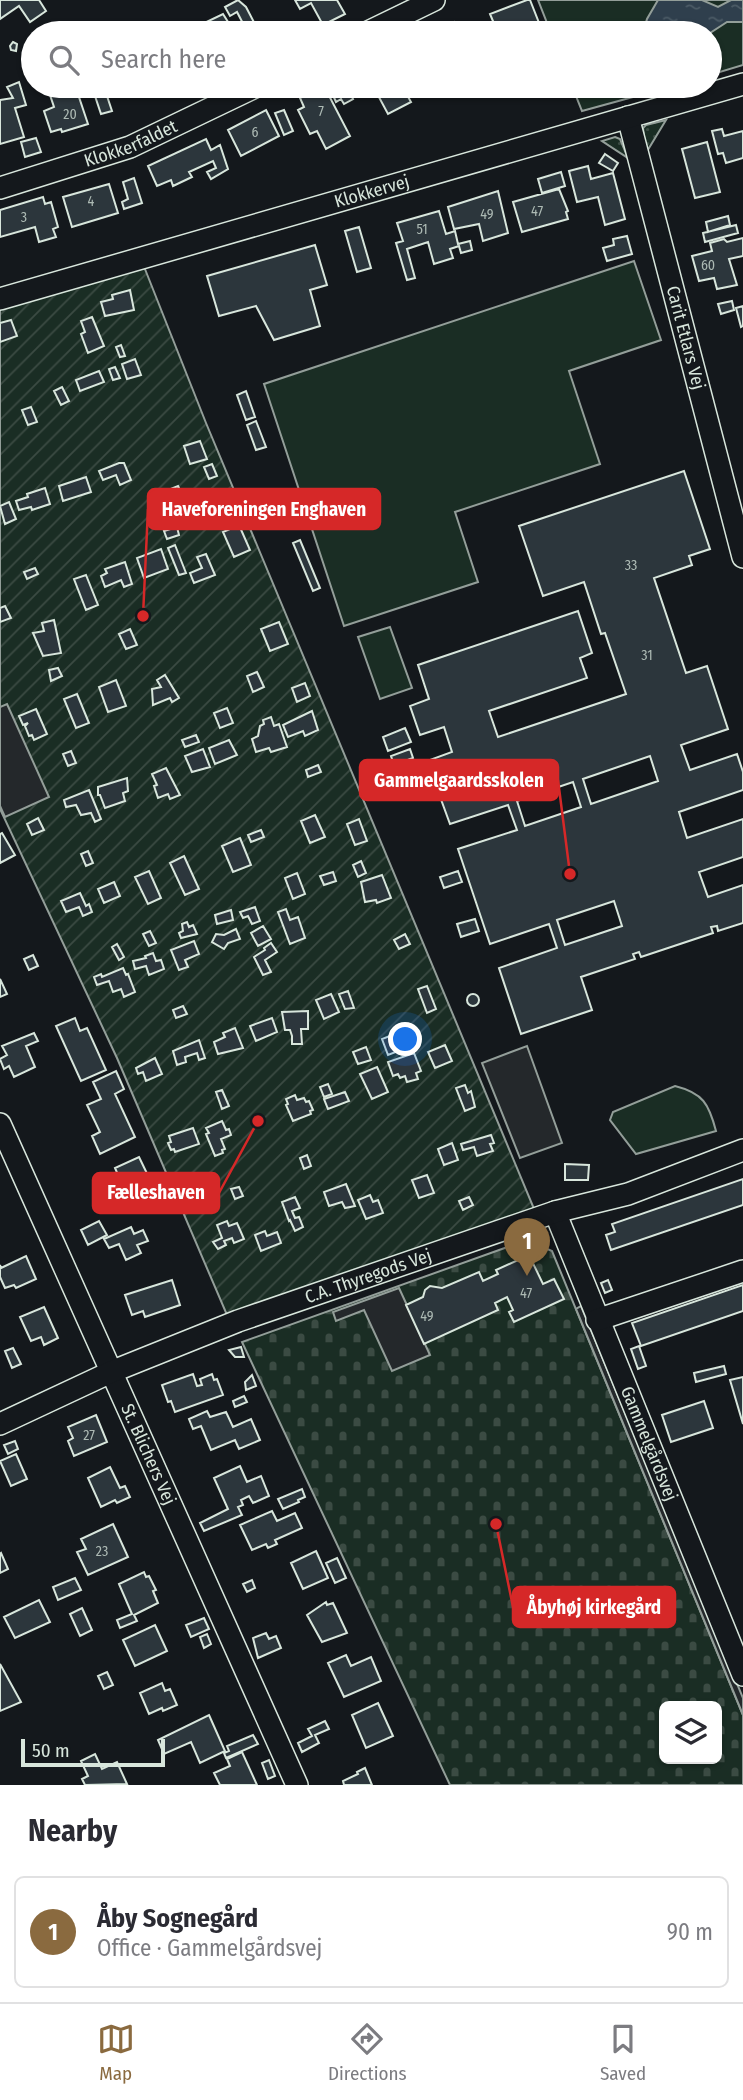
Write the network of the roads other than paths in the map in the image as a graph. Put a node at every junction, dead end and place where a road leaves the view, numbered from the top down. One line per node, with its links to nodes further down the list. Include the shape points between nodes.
1 (434, 0): 2 (street)
2 (391, 21)
3 (743, 84): 4 (street, Klokkervej)
4 (722, 90)
5 (232, 98): 8 (street, Klokkerfaldet, via 130,147)
6 (694, 98): 7 (street, Klokkervej)
7 (628, 117): 9 (street, Klokkervej); 10 (street, Carit Etlars Vej)
8 (0, 188)
9 (0, 299)
10 (743, 557)
11 (1, 1131): 16 (street, St. Blichers Vej)
12 (743, 1150): 13 (street, C.A. Thyregods Vej, via 628,1194)
13 (555, 1212): 15 (street, Gammelgårdsvej); 16 (street, C.A. Thyregods Vej, via 238,1321)
14 (743, 1271): 15 (street)
15 (597, 1320): 18 (street, Gammelgårdsvej)
16 (111, 1372): 17 (street, C.A. Thyregods Vej); 19 (street, St. Blichers Vej)
17 (0, 1424)
18 (743, 1675)
19 (297, 1785)

